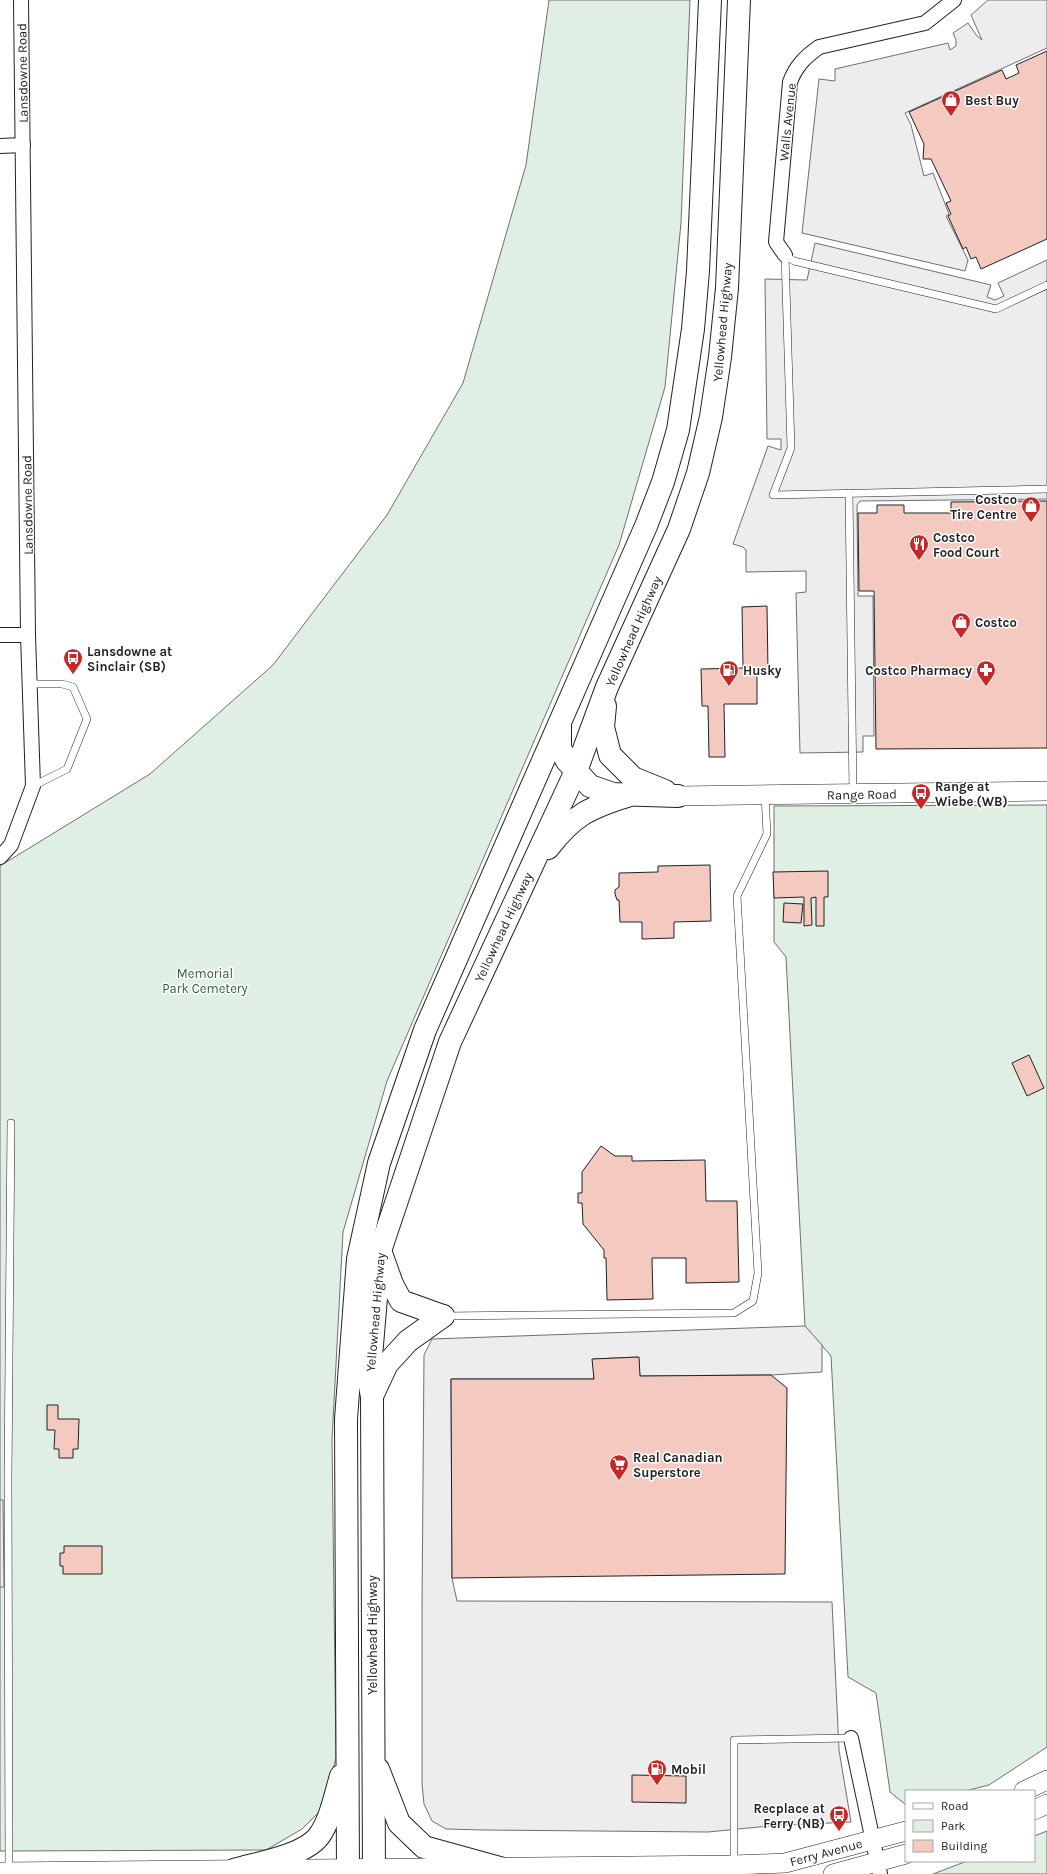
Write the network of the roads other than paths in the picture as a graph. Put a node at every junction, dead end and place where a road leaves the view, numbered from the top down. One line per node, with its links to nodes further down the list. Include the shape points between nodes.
1 (21, 0): 5 (street, Lansdowne Road)
2 (954, 0): 7 (street, Walls Avenue, via 925,23 819,47 795,69 790,82 776,242)
3 (709, 4): 15 (highway, Yellowhead Highway, via 698,271 693,329 678,430 663,482 646,526)
4 (740, 6): 14 (highway, Yellowhead Highway, via 727,288 711,417 698,472 679,529)
5 (23, 145): 6 (street); 12 (street, Lansdowne Road)
6 (0, 146)
7 (785, 255): 8 (lane, via 794,261 996,309); 10 (lane, via 791,448 773,495)
8 (1047, 285)
9 (1047, 489): 10 (lane)
10 (849, 493): 19 (lane)
11 (0, 635): 12 (street)
12 (28, 635): 13 (street, Lansdowne Road)
13 (31, 684): 17 (street, Lansdowne Road); 17 (lane, via 62,684 73,688 87,719 67,769)
14 (607, 687): 16 (highway, Yellowhead Highway); 22 (highway, via 603,727 610,755 633,778)
15 (561, 720): 16 (highway, via 560,748 566,761); 31 (highway, Yellowhead Highway, via 425,1030 379,1162 358,1259 346,1419)
16 (576, 771): 20 (highway, via 590,786 613,794); 24 (highway, Yellowhead Highway)
17 (33, 786): 23 (street, Lansdowne Road, via 11,845)
18 (1047, 791): 19 (main road, Range Road)
19 (853, 794): 21 (main road, Range Road)
20 (630, 795): 22 (highway); 24 (highway, via 606,802 579,815 558,835)
21 (765, 795): 22 (main road, Range Road); 27 (lane, via 767,834 737,896 758,1272 753,1301 734,1313)
22 (678, 796)
23 (0, 858)
24 (529, 872): 26 (highway, Yellowhead Highway, via 450,1042)
25 (11, 1123): 45 (lane)
26 (380, 1251): 27 (highway, via 401,1301); 28 (highway, Yellowhead Highway, via 368,1380)
27 (443, 1316): 28 (highway, via 408,1341 387,1364)
28 (372, 1397): 30 (highway, Yellowhead Highway)
29 (851, 1738): 37 (street); 42 (lane, via 734,1740)
30 (373, 1754): 39 (highway, via 399,1823 424,1847); 43 (highway, Yellowhead Highway)
31 (348, 1758): 41 (highway, via 326,1822 318,1837 300,1851); 44 (highway, Yellowhead Highway)
32 (1047, 1780): 33 (main road)
33 (1026, 1790)
34 (1047, 1804): 35 (main road)
35 (1035, 1810)
36 (905, 1831): 37 (main road, Ferry Avenue)
37 (872, 1840): 40 (street); 42 (main road, Ferry Avenue, via 785,1862)
38 (905, 1855): 40 (main road, Ferry Avenue)
39 (500, 1868): 42 (main road, Ferry Avenue); 43 (main road, Ferry Avenue)
40 (879, 1868): 46 (main road, Ferry Avenue)
41 (234, 1870): 44 (main road, Ferry Avenue); 45 (main road, Ferry Avenue)
42 (734, 1870)
43 (374, 1871): 44 (main road, Ferry Avenue)
44 (348, 1872)
45 (6, 1873)
46 (833, 1874)

